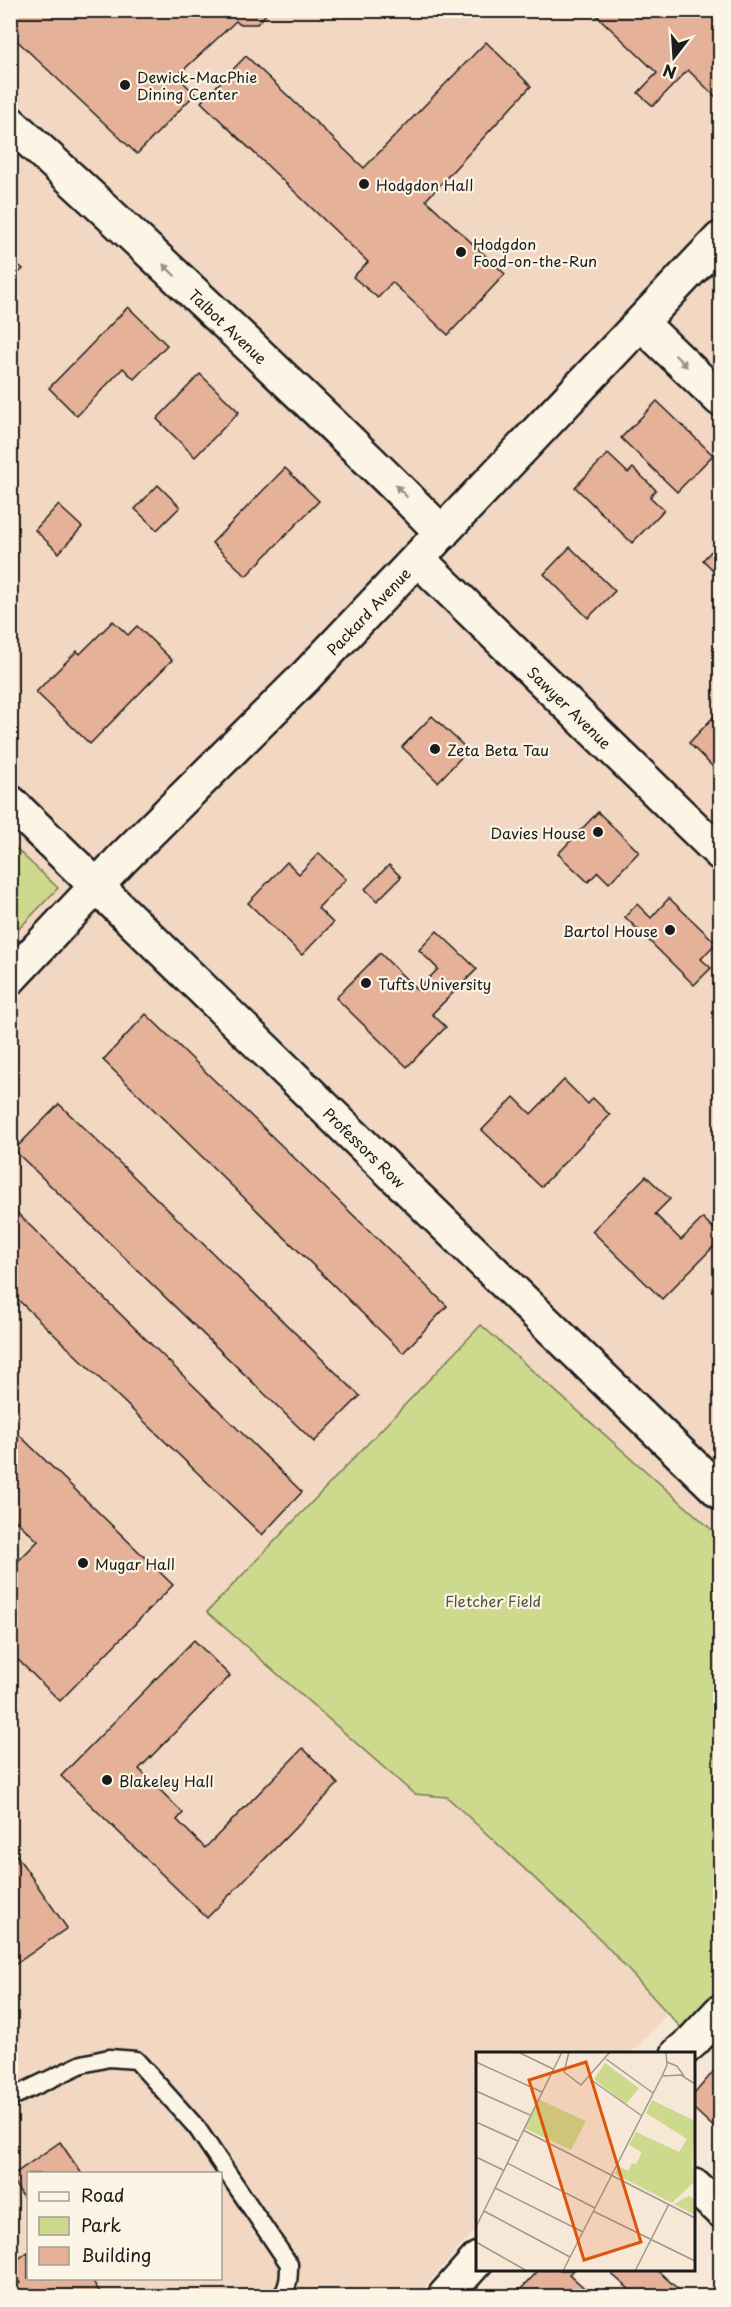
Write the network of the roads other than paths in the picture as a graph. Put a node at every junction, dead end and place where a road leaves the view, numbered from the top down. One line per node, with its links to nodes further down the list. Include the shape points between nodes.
1 (10, 123): 5 (street, Talbot Avenue, one-way to 1)
2 (720, 239): 3 (street, Packard Avenue)
3 (641, 323): 4 (street, one-way to 4); 5 (street, Packard Avenue)
4 (720, 399)
5 (442, 533): 6 (street, Packard Avenue)
6 (418, 559): 8 (street, Sawyer Avenue); 9 (street, Packard Avenue)
7 (10, 802): 9 (street, Professors Row)
8 (720, 853)
9 (96, 885): 10 (street, Packard Avenue); 11 (street, Professors Row)
10 (10, 978)
11 (720, 1492)
12 (720, 2012): 13 (street)
13 (680, 2052)
14 (11, 2097): 18 (lane, via 82,2064 110,2058 136,2060 197,2128 289,2264 286,2291)
15 (695, 2188): 16 (street)
16 (720, 2210)
17 (476, 2260): 19 (street)
18 (281, 2296)
19 (445, 2296)

